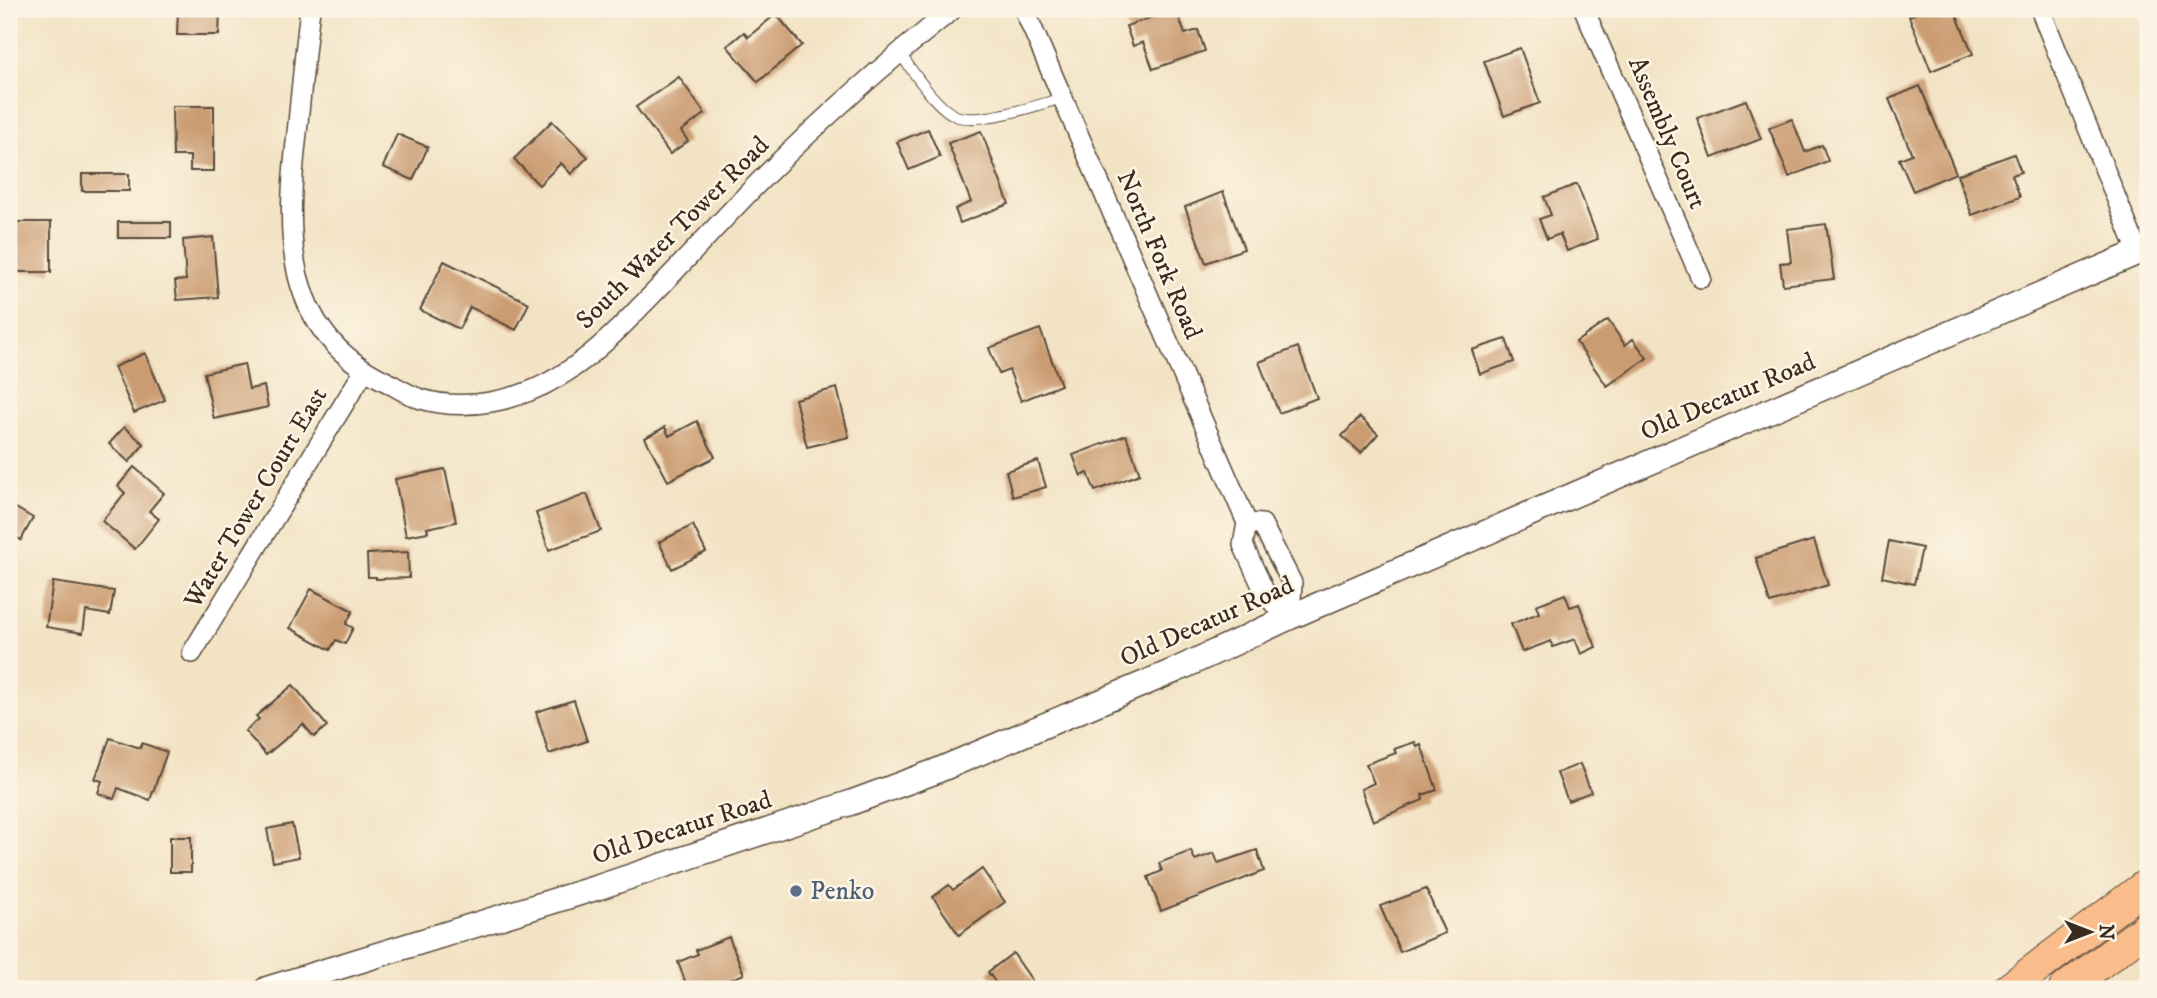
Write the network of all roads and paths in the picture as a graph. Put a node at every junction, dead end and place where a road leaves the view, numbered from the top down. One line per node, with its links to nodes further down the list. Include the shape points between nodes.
1 (310, 9): 10 (street, South Water Tower Road, via 294,163 294,263 306,303 321,330)
2 (953, 9): 6 (street, South Water Tower Road)
3 (1024, 9): 7 (street, North Fork Road)
4 (1584, 9): 9 (street, Assembly Court)
5 (2040, 9): 8 (street)
6 (898, 52): 7 (lane, via 928,93 957,116 1025,110); 10 (street, South Water Tower Road, via 765,176 611,337 558,377 519,395 477,404 420,399)
7 (1062, 98): 11 (street, North Fork Road)
8 (2143, 250): 12 (street, Old Decatur Road)
9 (1701, 278)
10 (364, 371): 13 (street, Water Tower Court East)
11 (1247, 523): 12 (street, North Fork Road, via 1243,545 1267,597); 12 (street, North Fork Road, via 1262,524 1292,583)
12 (1290, 617): 16 (street, Old Decatur Road, via 1176,670 850,803 599,887)
13 (192, 653)
14 (2148, 884): 17 (main road)
15 (2148, 927): 18 (main road)
16 (267, 989)
17 (2009, 989)
18 (2065, 989)

